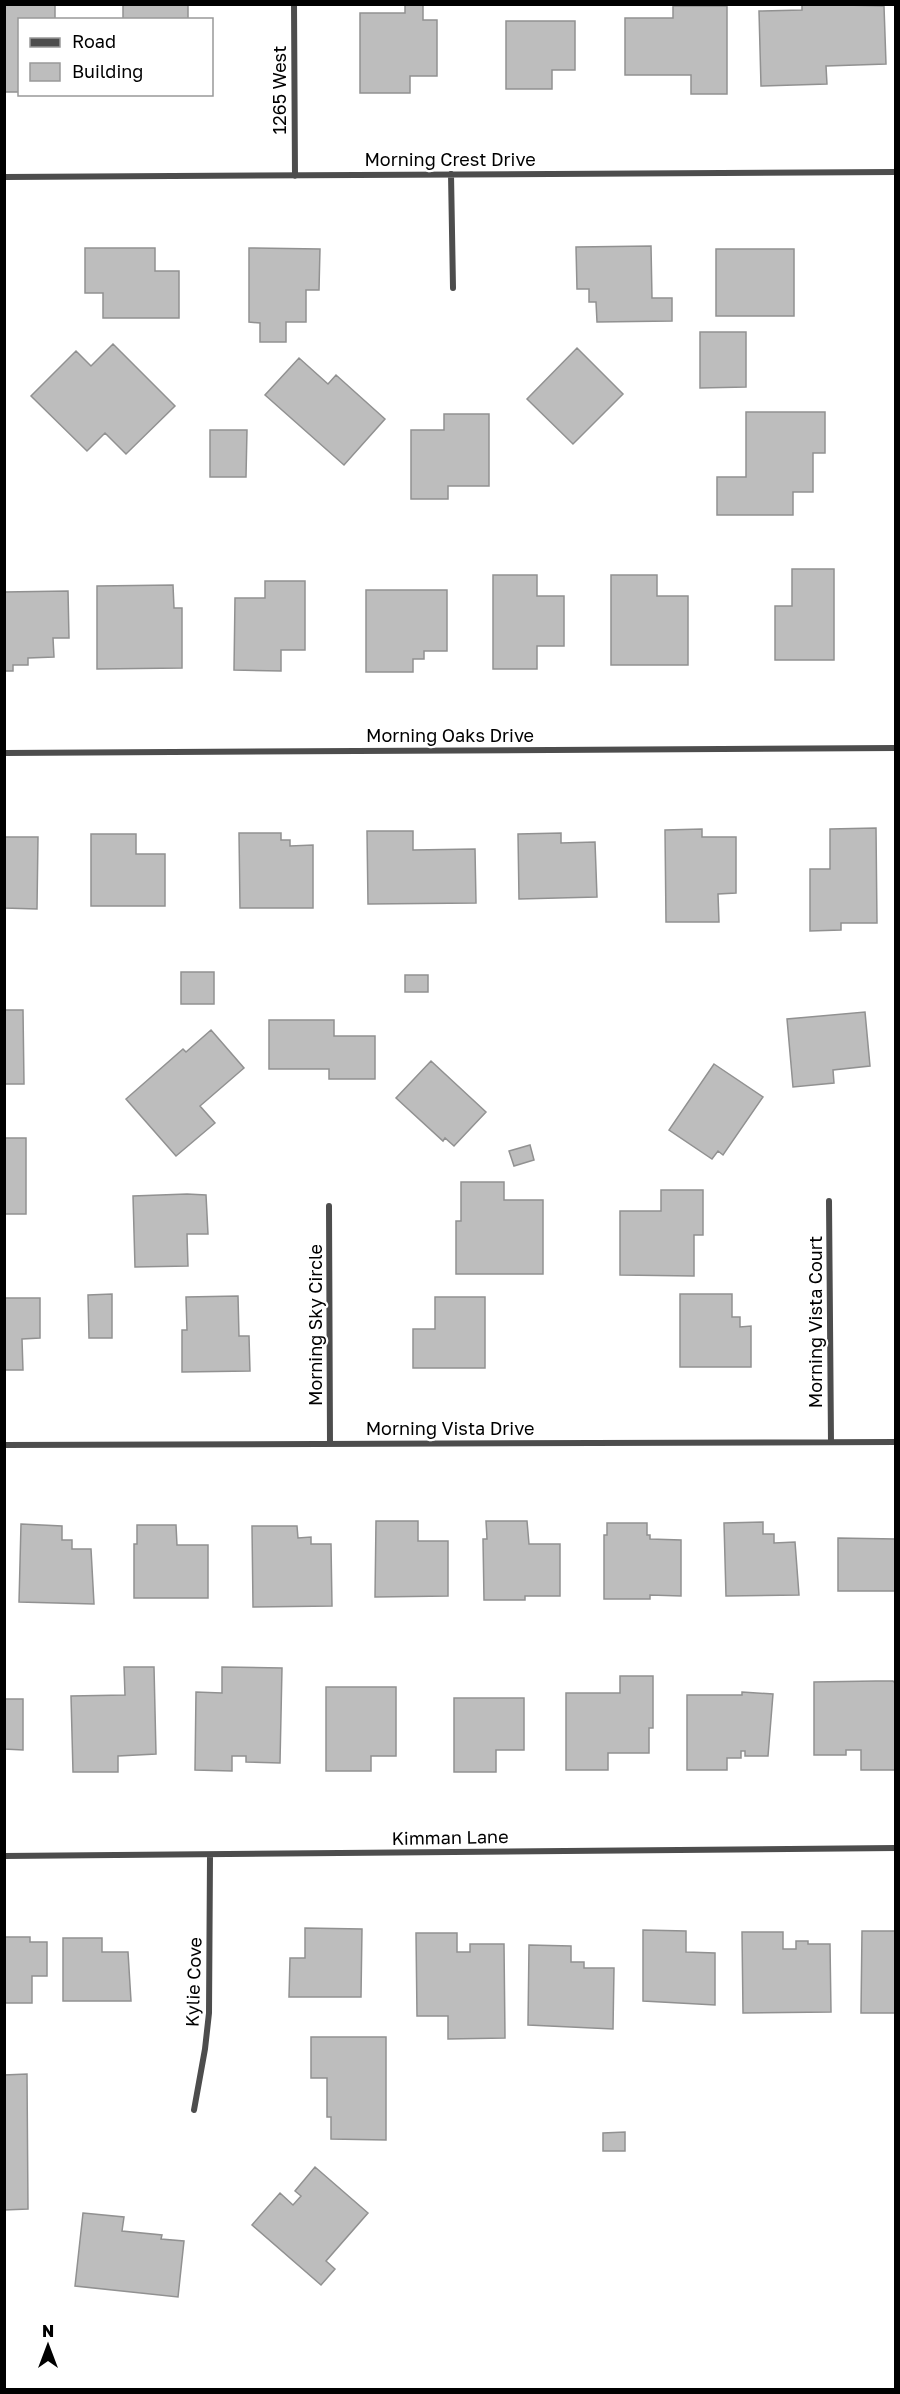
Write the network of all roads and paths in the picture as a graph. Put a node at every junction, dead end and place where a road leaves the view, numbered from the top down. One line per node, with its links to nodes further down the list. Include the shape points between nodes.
1 (294, 4): 4 (street, 1265 West)
2 (896, 172): 3 (street, Morning Crest Drive)
3 (451, 174): 4 (street, Morning Crest Drive); 6 (street)
4 (295, 176): 5 (street, Morning Crest Drive)
5 (4, 177)
6 (453, 288)
7 (896, 748): 8 (street, Morning Oaks Drive)
8 (4, 753)
9 (829, 1201): 11 (street, Morning Vista Court)
10 (329, 1206): 13 (street, Morning Sky Circle)
11 (831, 1442): 12 (street, Morning Vista Drive); 13 (street, Morning Vista Drive)
12 (896, 1442)
13 (330, 1444): 14 (street, Morning Vista Drive)
14 (4, 1445)
15 (896, 1848): 16 (street, Kimman Lane)
16 (210, 1855): 17 (street, Kimman Lane); 18 (street, Kylie Cove, via 208,2013)
17 (4, 1856)
18 (194, 2110)

